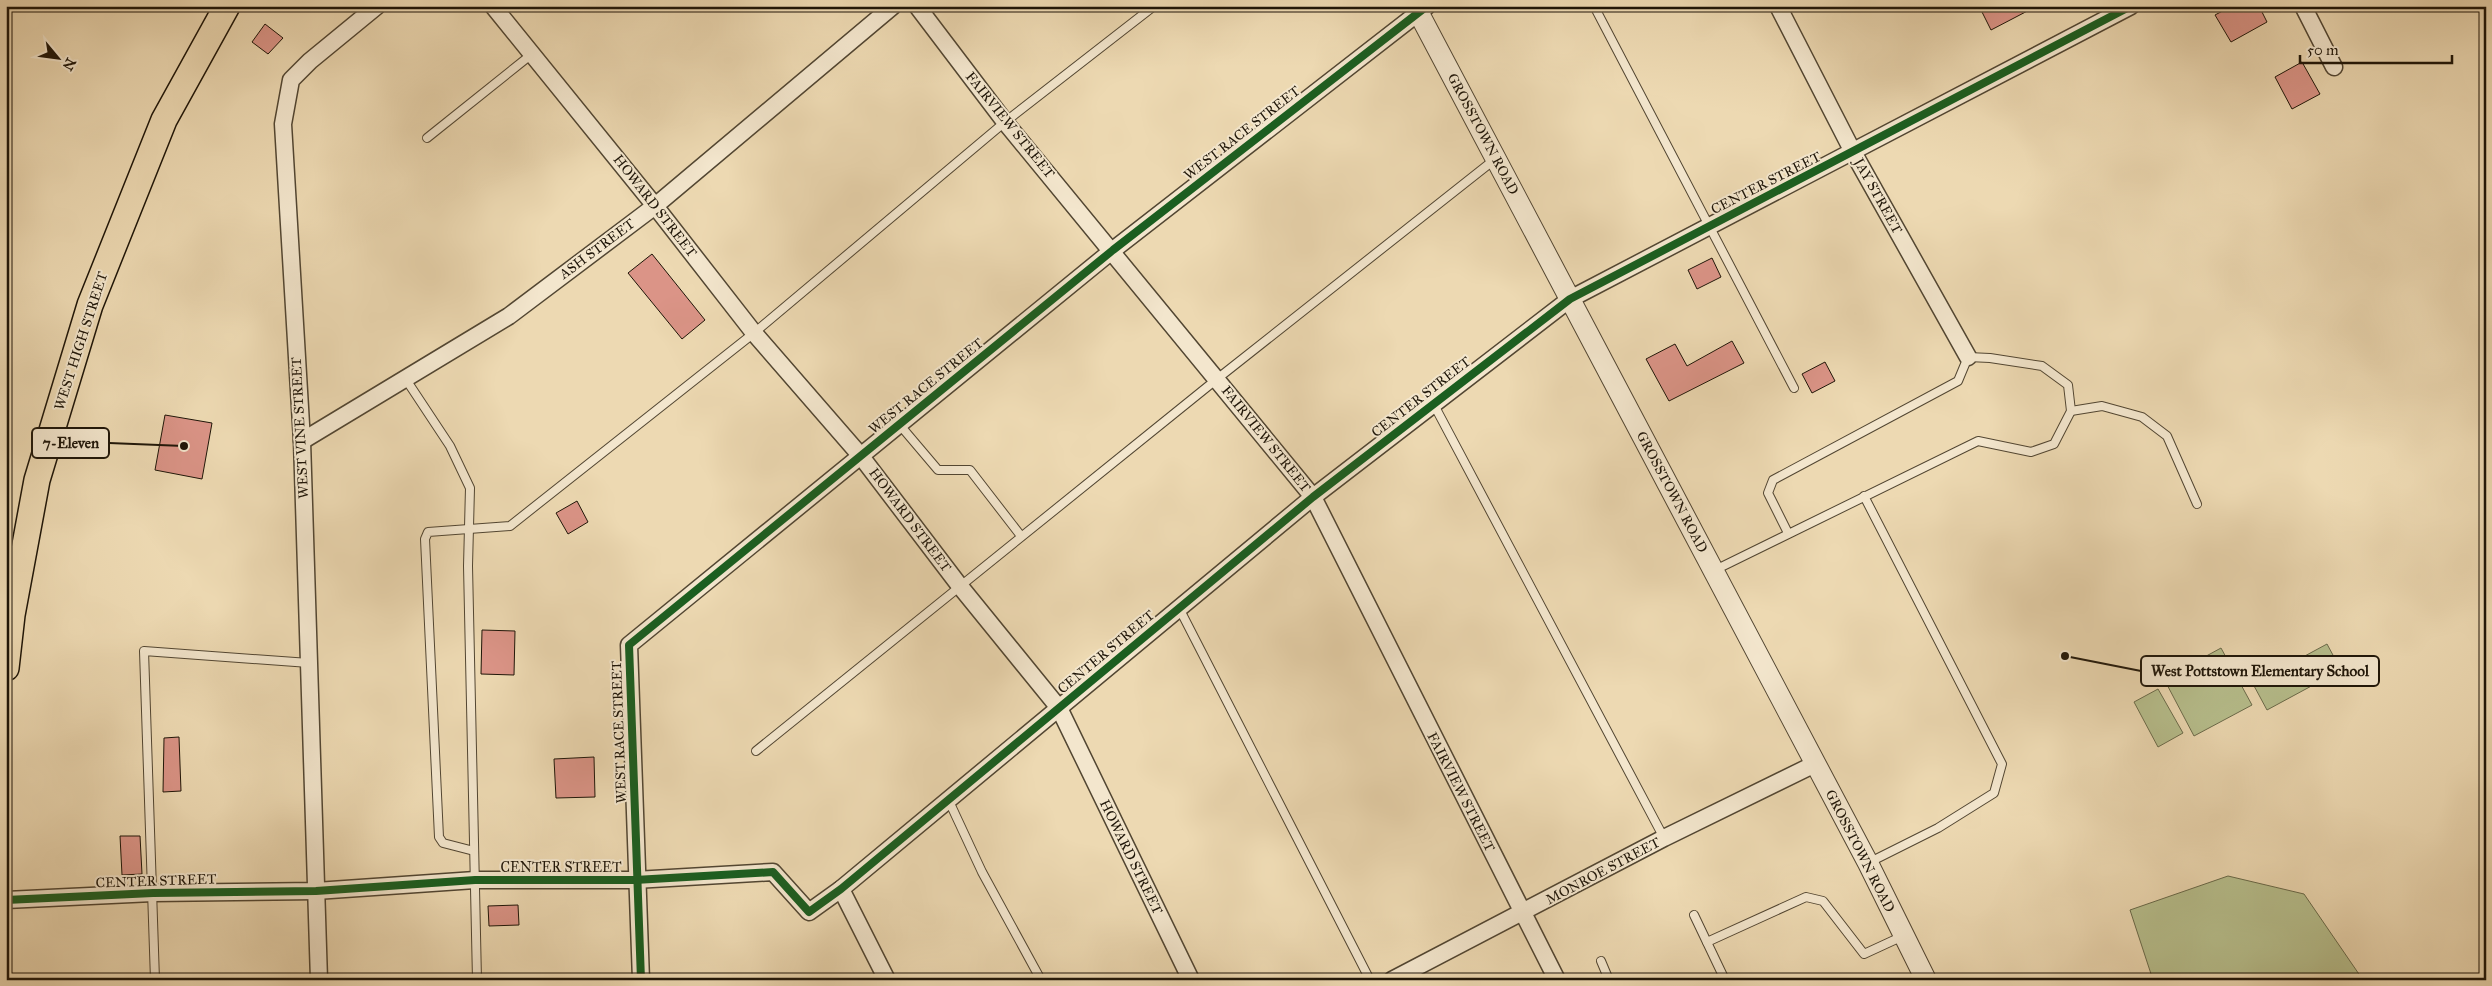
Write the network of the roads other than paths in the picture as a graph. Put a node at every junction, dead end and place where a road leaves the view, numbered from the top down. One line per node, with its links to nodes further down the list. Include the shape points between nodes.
1 (227, 6): 42 (main road, WEST HIGH STREET, via 164,120 90,305 37,480 12,615)
2 (377, 6): 30 (street, WEST VINE STREET, via 291,80 286,102 283,124)
3 (494, 6): 12 (street, HOWARD STREET)
4 (893, 6): 18 (street, ASH STREET)
5 (917, 6): 14 (street, FAIRVIEW STREET)
6 (1154, 6): 14 (lane)
7 (1594, 6): 19 (lane)
8 (1778, 6): 16 (street, JAY STREET)
9 (2131, 6): 16 (street, CENTER STREET)
10 (2304, 6): 13 (street)
11 (1420, 8): 17 (street, GROSSTOWN ROAD); 20 (street, WEST RACE STREET)
12 (532, 54): 15 (lane); 18 (street, HOWARD STREET)
13 (2334, 67)
14 (1005, 122): 20 (street, FAIRVIEW STREET); 22 (lane)
15 (427, 138)
16 (1853, 152): 19 (street, CENTER STREET); 23 (street, JAY STREET)
17 (1496, 158): 21 (street, GROSSTOWN ROAD); 25 (lane)
18 (655, 206): 22 (street, HOWARD STREET); 24 (street, ASH STREET, via 509,316)
19 (1708, 227): 21 (street, CENTER STREET); 26 (lane)
20 (1113, 250): 25 (street, FAIRVIEW STREET); 29 (street, WEST RACE STREET)
21 (1570, 299): 27 (street, CENTER STREET); 38 (street, GROSSTOWN ROAD)
22 (754, 333): 31 (street, HOWARD STREET); 35 (lane, via 510,526)
23 (1968, 357): 28 (lane, via 2042,366 2068,385); 36 (lane, via 1958,381 1773,480 1768,494)
24 (405, 378): 30 (street, ASH STREET); 35 (lane, via 450,446 470,488)
25 (1217, 379): 33 (street, FAIRVIEW STREET); 37 (lane)
26 (1794, 388)
27 (1433, 403): 33 (street, CENTER STREET); 47 (lane)
28 (2071, 411): 32 (lane, via 2054,444 2031,452 1978,441); 34 (lane, via 2102,406 2142,417 2167,436)
29 (898, 424): 31 (street, WEST RACE STREET); 37 (lane, via 938,470 970,470)
30 (302, 442): 41 (street, WEST VINE STREET)
31 (860, 455): 39 (street, HOWARD STREET); 51 (street, WEST RACE STREET, via 629,645)
32 (1864, 496): 36 (lane); 49 (lane, via 2002,764 1994,793 1938,828)
33 (1313, 497): 40 (street, CENTER STREET); 56 (street, FAIRVIEW STREET)
34 (2197, 504)
35 (469, 528): 48 (lane); 48 (lane, via 432,530 425,539 439,837 443,844)
36 (1788, 533): 38 (lane)
37 (1021, 536): 39 (lane)
38 (1714, 571): 45 (street, GROSSTOWN ROAD)
39 (959, 585): 43 (street, HOWARD STREET); 44 (lane)
40 (1179, 608): 43 (street, CENTER STREET); 68 (lane)
41 (309, 663): 53 (street, WEST VINE STREET); 54 (lane, via 144,651)
42 (6, 668)
43 (1059, 708): 46 (street, CENTER STREET); 67 (street, HOWARD STREET)
44 (756, 751)
45 (1815, 764): 47 (street, MONROE STREET); 49 (street, GROSSTOWN ROAD)
46 (948, 799): 52 (street, CENTER STREET); 66 (lane, via 982,872)
47 (1664, 838): 56 (street, MONROE STREET)
48 (474, 851): 50 (lane)
49 (1868, 863): 58 (street, GROSSTOWN ROAD)
50 (475, 880): 51 (street, CENTER STREET); 53 (street, CENTER STREET); 63 (lane)
51 (635, 880): 52 (street, CENTER STREET, via 773,872 810,912); 64 (street)
52 (841, 888): 65 (street)
53 (316, 891): 54 (street, CENTER STREET); 62 (street, WEST VINE STREET)
54 (152, 893): 55 (street, CENTER STREET); 61 (lane)
55 (6, 900)
56 (1522, 913): 69 (street, MONROE STREET); 70 (street, FAIRVIEW STREET)
57 (1694, 915): 59 (lane)
58 (1904, 936): 59 (lane, via 1864,954 1823,901 1806,897); 73 (street, GROSSTOWN ROAD)
59 (1707, 942): 72 (lane)
60 (1601, 961): 71 (lane)
61 (154, 980)
62 (319, 980)
63 (477, 980)
64 (641, 980)
65 (887, 980)
66 (1041, 980)
67 (1191, 980)
68 (1370, 980)
69 (1392, 980)
70 (1557, 980)
71 (1609, 980)
72 (1725, 980)
73 (1926, 980)

